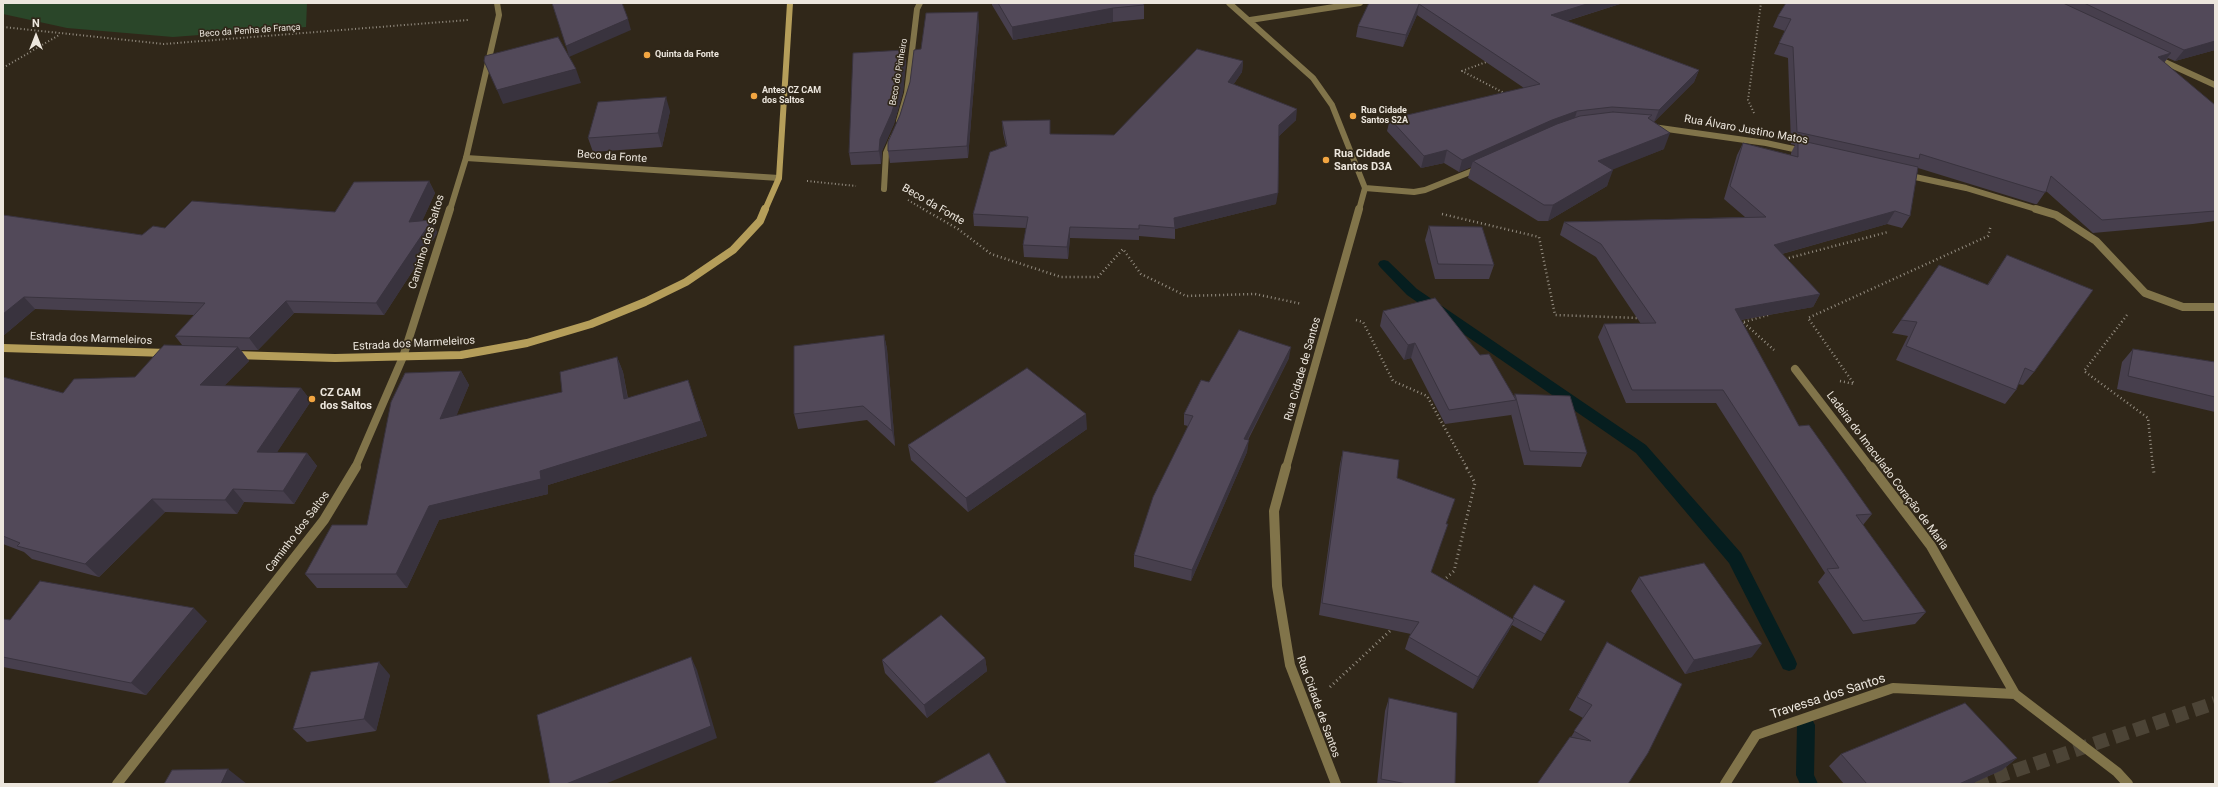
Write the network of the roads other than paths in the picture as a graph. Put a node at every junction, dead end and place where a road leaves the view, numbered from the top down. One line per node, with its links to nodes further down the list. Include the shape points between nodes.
1 (497, 3): 13 (street, Caminho dos Saltos, via 499,15)
2 (790, 3): 16 (main road, Estrada dos Marmeleiros)
3 (920, 3): 9 (street, Beco do Pinheiro, via 917,9 906,93)
4 (1229, 3): 6 (street)
5 (1360, 3): 6 (street)
6 (1250, 20): 17 (street, via 1313,78 1332,105)
7 (2151, 55): 8 (street)
8 (2215, 86)
9 (898, 126)
10 (1644, 126): 12 (street, Rua Álvaro Justino Matos, via 1766,143)
11 (895, 132): 18 (street, via 886,152)
12 (1812, 153)
13 (466, 158): 16 (street, Beco da Fonte); 23 (street, Caminho dos Saltos)
14 (1488, 164): 17 (street, via 1425,190 1414,192)
15 (1897, 173): 19 (street, via 2056,215 2096,241 2145,293 2183,307)
16 (779, 178): 23 (main road, Estrada dos Marmeleiros, via 760,221 733,250 686,282 646,302 591,324 527,344 461,355)
17 (1365, 188): 27 (street, Rua Cidade de Santos, via 1274,511 1277,586 1290,665)
18 (884, 189)
19 (2215, 307)
20 (3, 348): 21 (main road, Estrada dos Marmeleiros)
21 (177, 353)
22 (224, 355): 23 (main road, Estrada dos Marmeleiros)
23 (403, 357): 26 (street, Caminho dos Saltos, via 351,478 324,520)
24 (1795, 369): 25 (street, Ladeira do Imaculado Coração de Maria, via 1931,546)
25 (2015, 694): 28 (street, Travessa dos Santos, via 1893,688 1756,735); 29 (street, Ladeira do Imaculado Coração de Maria, via 2117,772)
26 (117, 784)
27 (1336, 784)
28 (1725, 784)
29 (2128, 784)

